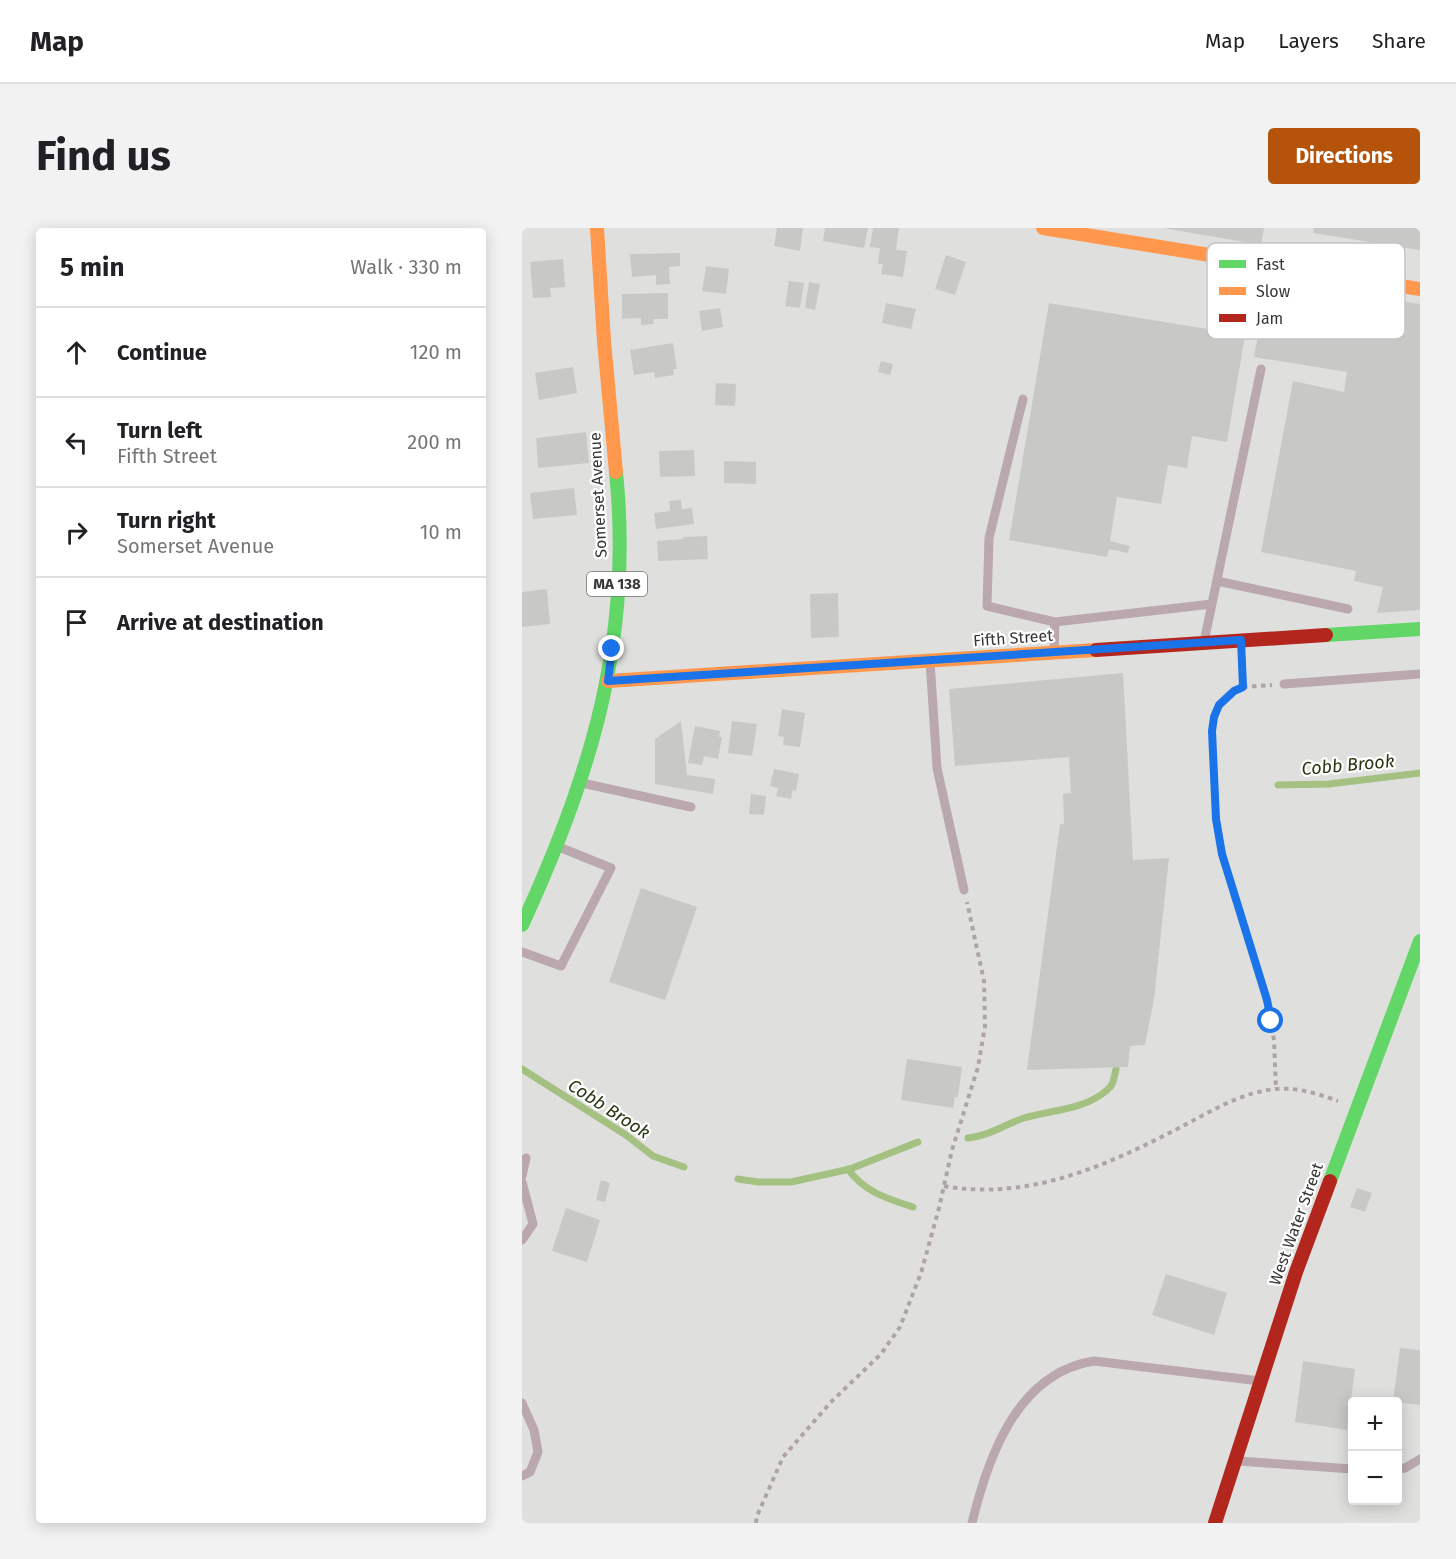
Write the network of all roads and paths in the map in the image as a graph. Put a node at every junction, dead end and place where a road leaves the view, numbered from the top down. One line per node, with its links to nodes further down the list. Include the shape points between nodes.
1 (597, 228): 18 (street, Somerset Avenue / MA 138, via 619,517)
2 (1043, 228): 3 (street)
3 (1207, 255)
4 (1405, 287): 5 (street)
5 (1420, 289)
6 (1261, 369): 8 (lane)
7 (1023, 399): 11 (lane, via 989,538 987,606)
8 (1217, 581): 9 (lane); 10 (lane)
9 (1212, 604): 11 (lane); 14 (lane)
10 (1348, 609)
11 (1054, 622): 15 (lane)
12 (1420, 629): 13 (street, Fifth Street)
13 (1241, 640): 14 (street, Fifth Street); 20 (path)
14 (1204, 643): 15 (street, Fifth Street)
15 (1054, 652): 16 (street, Fifth Street)
16 (930, 661): 18 (street, Fifth Street); 24 (lane, via 937,768)
17 (1420, 675): 19 (lane)
18 (608, 681): 21 (street, Somerset Avenue / MA 138)
19 (1284, 684): 20 (path)
20 (1243, 687): 28 (path, via 1219,705 1214,717 1216,819 1222,854 1267,1000)
21 (580, 782): 22 (lane); 23 (street, Somerset Avenue / MA 138)
22 (691, 807)
23 (557, 846): 25 (street, Somerset Avenue / MA 138); 27 (lane, via 611,868 561,966)
24 (964, 890): 33 (path, via 984,981 985,1026 978,1067)
25 (522, 925)
26 (1420, 941): 29 (street, West Water Street)
27 (522, 952)
28 (1276, 1089): 29 (path, via 1311,1092); 33 (path, via 1244,1096 1124,1156 1074,1174 1000,1190)
29 (1357, 1107): 35 (street, West Water Street)
30 (526, 1158): 31 (lane)
31 (522, 1176)
32 (522, 1182): 34 (lane, via 532,1224)
33 (944, 1186): 42 (path, via 921,1273 900,1327 880,1354 783,1456)
34 (522, 1240)
35 (1260, 1381): 38 (street, West Water Street); 43 (lane, via 1094,1361 1061,1371 1022,1402 996,1446)
36 (522, 1403): 41 (lane, via 538,1452 530,1472)
37 (1420, 1459): 39 (lane)
38 (1235, 1461): 40 (lane); 44 (street, West Water Street)
39 (1402, 1468)
40 (1348, 1469)
41 (522, 1476)
42 (756, 1523)
43 (972, 1523)
44 (1215, 1523)

